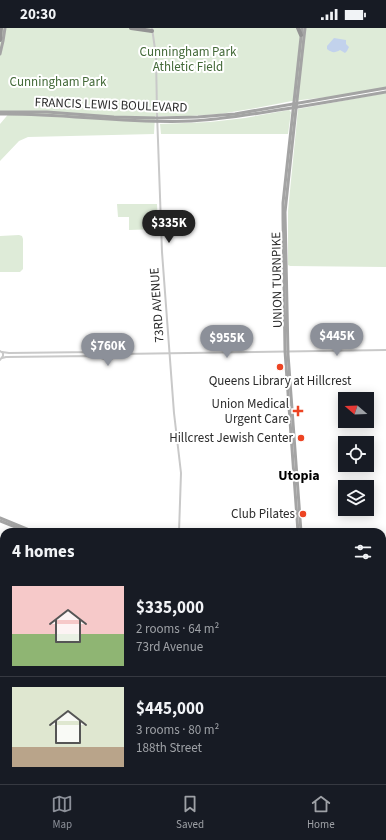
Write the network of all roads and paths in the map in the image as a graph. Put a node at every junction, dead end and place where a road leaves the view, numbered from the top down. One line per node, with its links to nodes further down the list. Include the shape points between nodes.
1 (131, 28): 6 (highway)
2 (298, 28): 7 (highway)
3 (302, 28): 7 (main road, UNION TURNPIKE)
4 (305, 28): 12 (main road, UNION TURNPIKE)
5 (2, 29): 8 (highway); 9 (main road)
6 (152, 29): 14 (street, 73RD AVENUE, via 156,56)
7 (301, 35): 12 (main road, UNION TURNPIKE)
8 (0, 40)
9 (0, 54)
10 (386, 88): 12 (main road, FRANCIS LEWIS BOULEVARD)
11 (386, 92): 12 (main road, FRANCIS LEWIS BOULEVARD)
12 (295, 106): 14 (main road, FRANCIS LEWIS BOULEVARD, via 227,118); 19 (main road, UNION TURNPIKE, via 286,212)
13 (0, 113): 14 (main road, FRANCIS LEWIS BOULEVARD, via 47,112)
14 (157, 120): 20 (street, 73RD AVENUE, via 162,252)
15 (98, 350): 16 (street, via 108,347); 18 (street, via 9,353); 22 (street)
16 (115, 350): 21 (street); 23 (street)
17 (386, 350): 19 (street)
18 (1, 351): 24 (street)
19 (286, 351): 20 (street); 29 (main road, UNION TURNPIKE)
20 (170, 353): 21 (street); 28 (street, 73RD AVENUE, via 181,473)
21 (120, 354): 23 (street)
22 (98, 356): 23 (street, via 105,360); 24 (street, via 6,356)
23 (115, 358)
24 (1, 359)
25 (0, 520): 26 (main road); 27 (main road)
26 (19, 528)
27 (23, 528)
28 (180, 528)
29 (300, 528)

